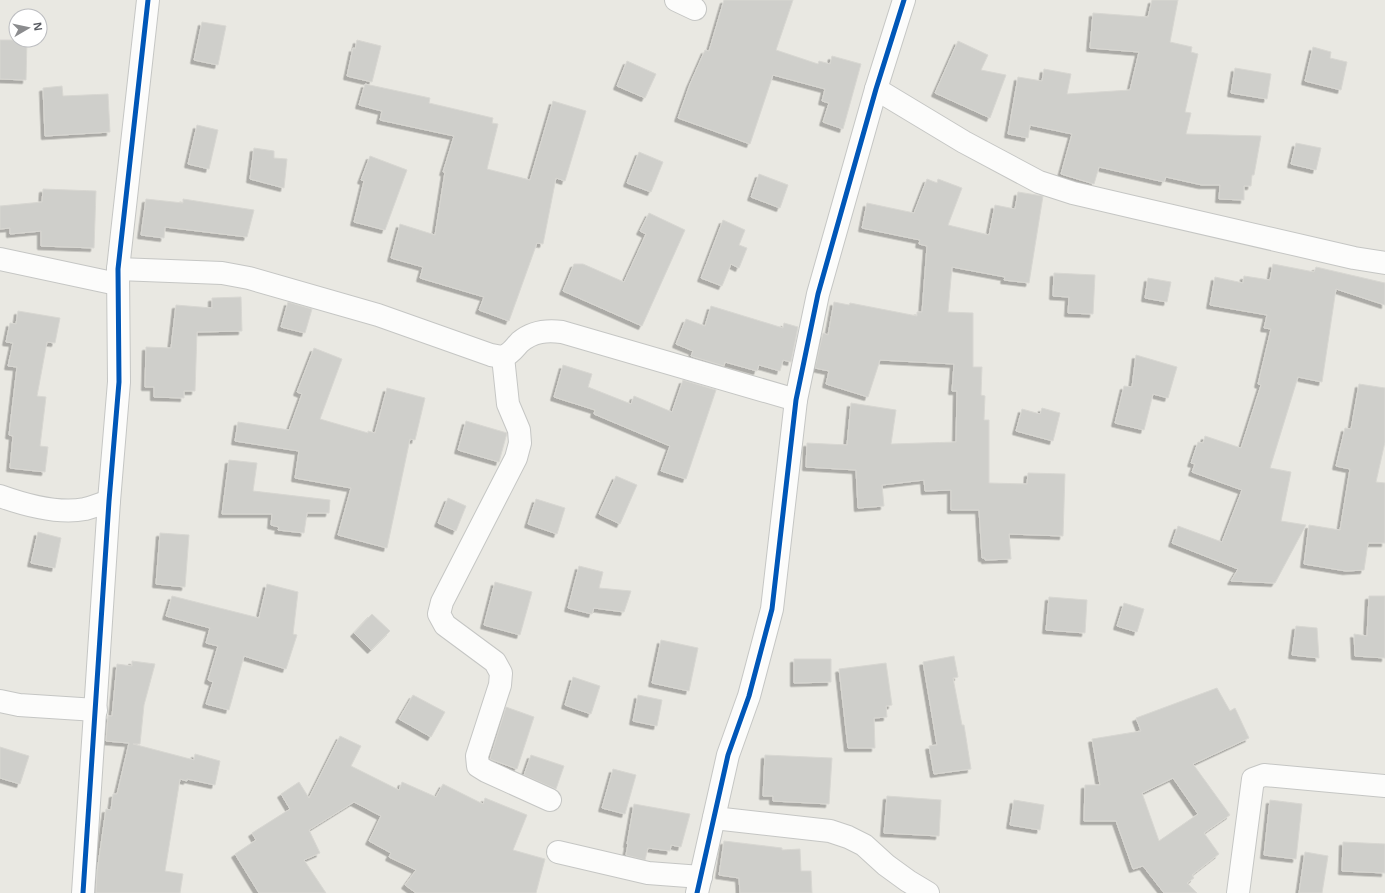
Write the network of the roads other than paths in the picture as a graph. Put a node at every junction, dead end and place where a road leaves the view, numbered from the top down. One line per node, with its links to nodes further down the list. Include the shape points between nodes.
1 (148, 0): 6 (street)
2 (904, 0): 3 (street)
3 (876, 89): 5 (street, via 964,142 1039,182 1140,209); 8 (street, via 818,294)
4 (0, 259): 6 (street)
5 (1385, 263)
6 (118, 277): 7 (street, via 222,273 249,278 378,315); 10 (street, via 119,382)
7 (503, 357): 8 (street, via 532,334 550,330); 14 (street, via 508,404 519,430 520,443 516,458 442,602 439,614 445,625 495,662 502,673 477,756 478,766)
8 (796, 400): 15 (street, via 772,609 749,696 728,755)
9 (0, 496): 10 (street, via 25,505 57,510 84,509)
10 (109, 501): 12 (street)
11 (0, 702): 12 (street)
12 (96, 710): 18 (street)
13 (1385, 786): 20 (street, via 1264,775 1253,780)
14 (550, 800)
15 (714, 818): 17 (street); 19 (street, via 830,831 848,837 864,845 886,865)
16 (558, 852): 17 (street)
17 (699, 885)
18 (83, 893)
19 (928, 893)
20 (1238, 893)

